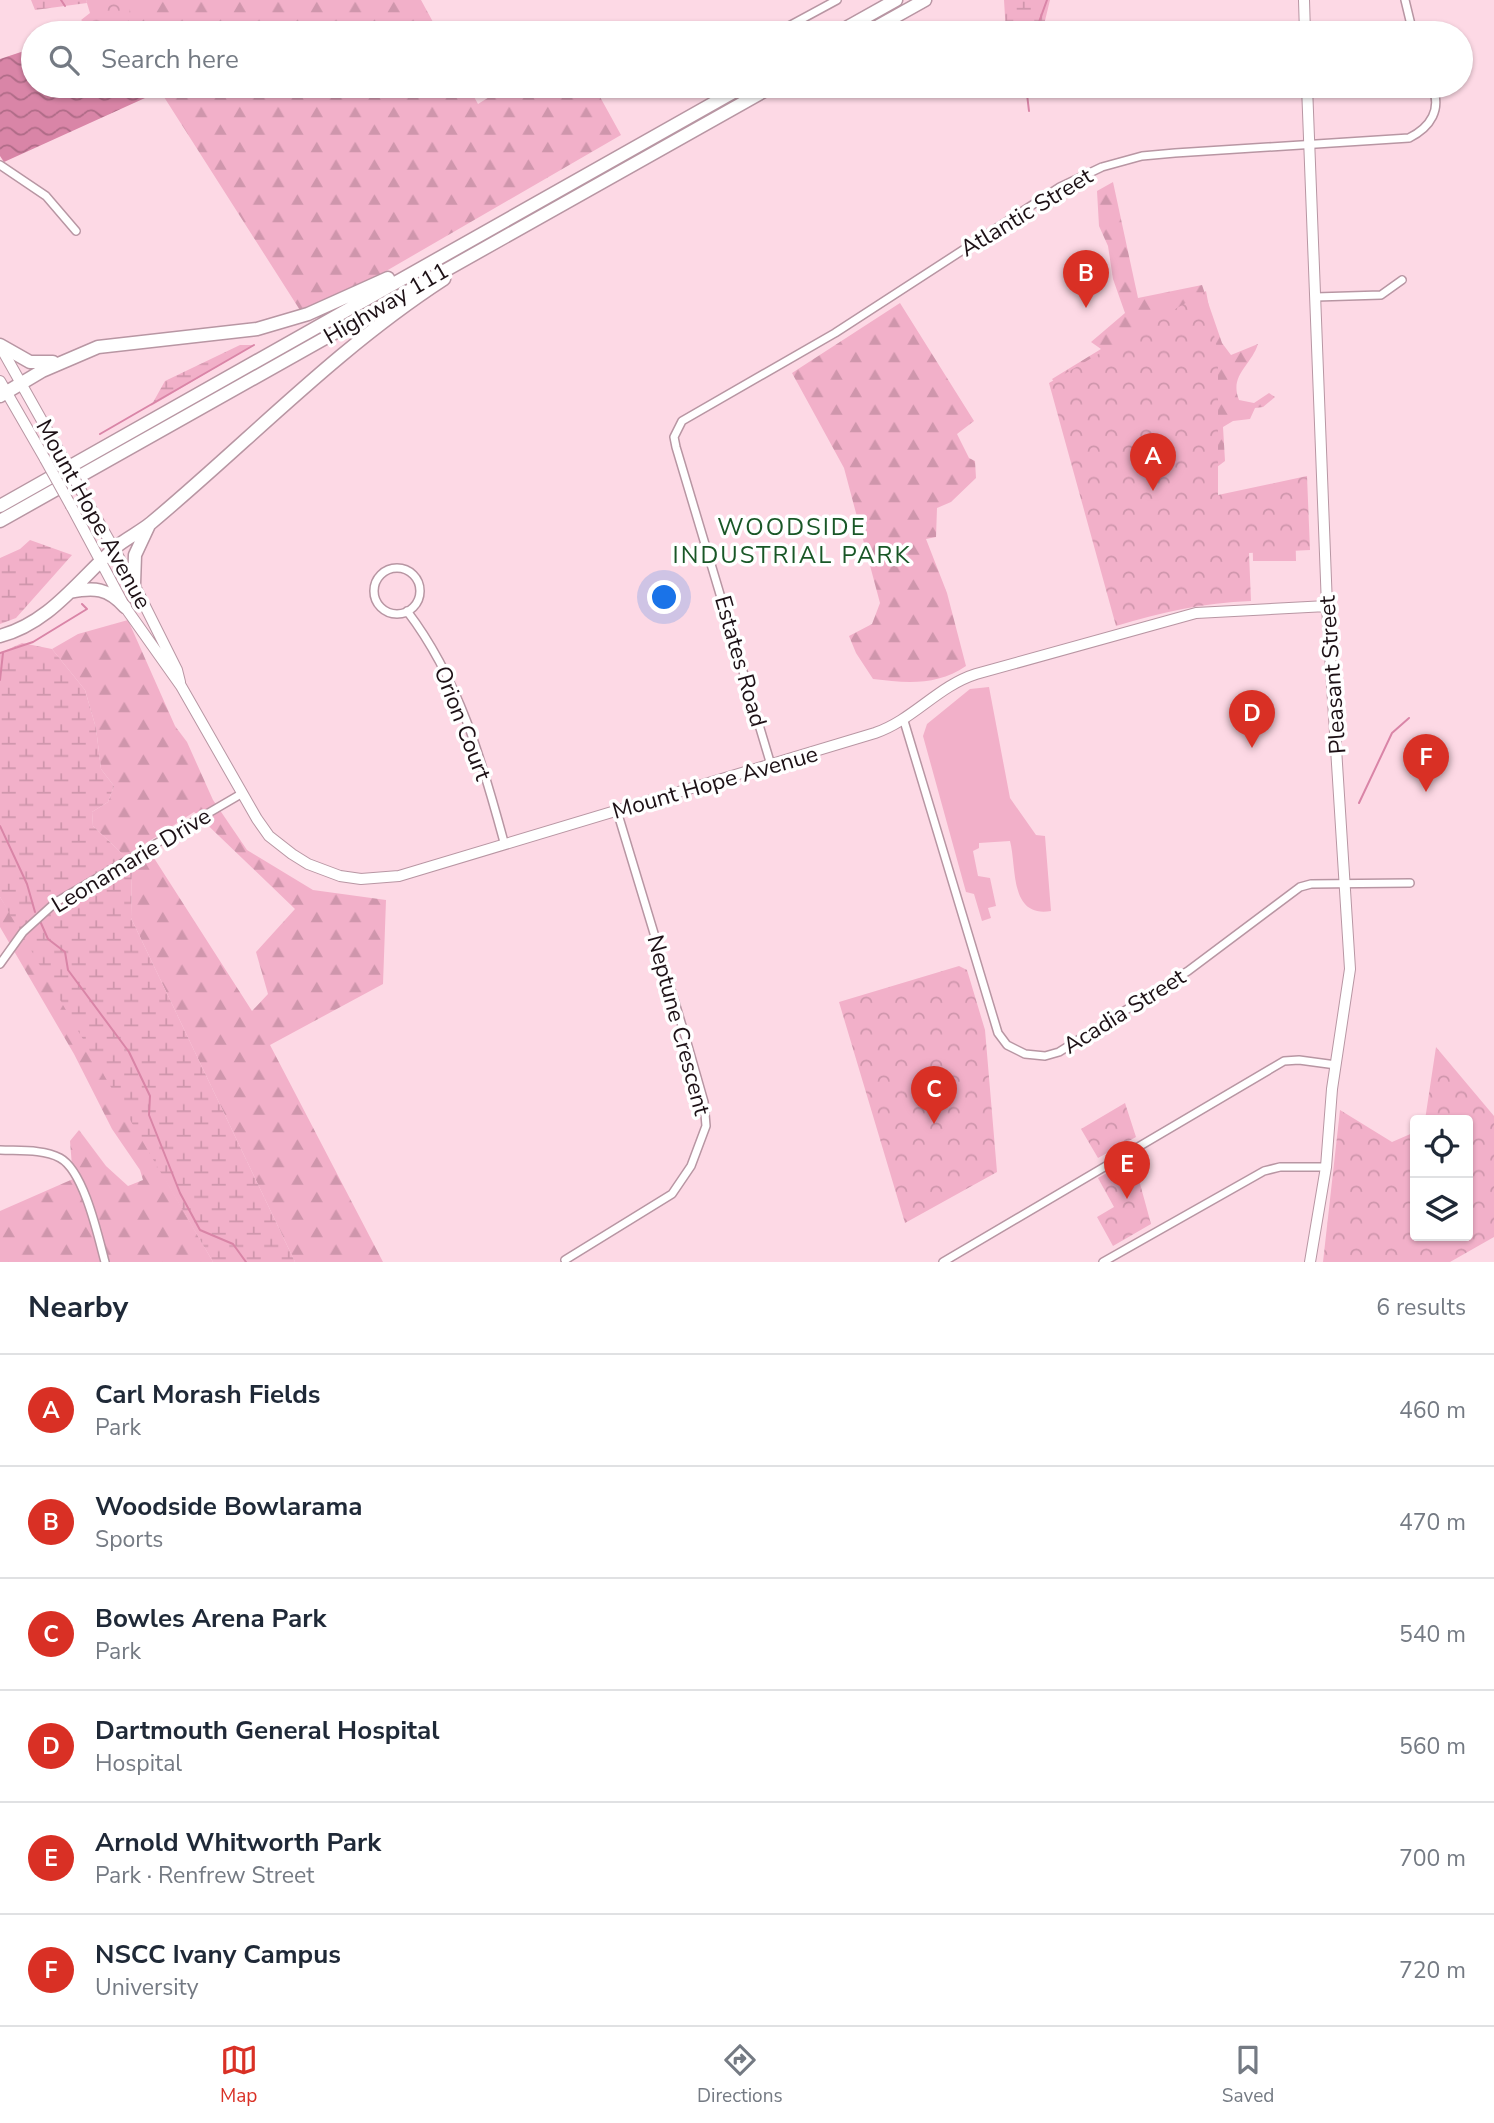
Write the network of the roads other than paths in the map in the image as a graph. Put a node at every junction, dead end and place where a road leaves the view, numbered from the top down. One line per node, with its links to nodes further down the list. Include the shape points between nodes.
1 (837, 0): 6 (street)
2 (896, 0): 7 (highway)
3 (925, 0): 8 (highway)
4 (1304, 0): 9 (street)
5 (1405, 0): 10 (street)
6 (798, 21)
7 (858, 21)
8 (887, 21)
9 (1305, 21)
10 (1410, 21)
11 (723, 98): 17 (highway, Highway 111)
12 (751, 98): 18 (highway, Highway 111)
13 (1307, 98): 15 (street, Pleasant Street)
14 (1436, 98): 15 (street, Atlantic Street, via 1435,113 1423,130 1409,138)
15 (1309, 145): 21 (street, Pleasant Street); 26 (street, Atlantic Street, via 1142,156 1090,172 1046,195 835,333 686,418)
16 (0, 165): 19 (street, via 46,195)
17 (602, 166): 23 (highway, via 377,284 308,314 240,332 111,345); 27 (highway, Highway 111)
18 (531, 221): 28 (highway, Highway 111); 29 (highway, via 365,333)
19 (76, 231)
20 (1402, 280): 21 (street, via 1381,295)
21 (1316, 297): 35 (street, Pleasant Street)
22 (0, 345): 23 (highway, via 30,362); 24 (street, Mount Hope Avenue)
23 (74, 356): 24 (highway)
24 (23, 382): 25 (highway); 30 (street, Mount Hope Avenue, bridge)
25 (2, 390): 31 (street, Mount Hope Avenue, bridge)
26 (674, 438): 40 (street, Estates Road)
27 (0, 506)
28 (0, 521)
29 (150, 524): 30 (highway); 32 (highway, via 135,555)
30 (114, 549): 31 (highway); 32 (street, Mount Hope Avenue)
31 (100, 562): 33 (highway); 34 (street, Mount Hope Avenue)
32 (134, 584): 38 (street, Mount Hope Avenue)
33 (69, 592): 34 (highway, via 99,589 114,595); 37 (highway, via 41,618)
34 (125, 607): 38 (street, Mount Hope Avenue)
35 (1327, 607): 39 (street, Mount Hope Avenue, via 1225,610 1177,618 967,677); 44 (street, Pleasant Street)
36 (407, 611): 36 (street, via 420,594 414,577 400,569 383,573 374,587 377,604 393,614); 43 (street, Orion Court, via 424,632 460,702)
37 (0, 636)
38 (181, 686): 41 (street, Mount Hope Avenue)
39 (904, 721): 40 (street, Mount Hope Avenue); 44 (street, Acadia Street, via 998,1033 1020,1053 1045,1056 1067,1047 1188,971 1300,887)
40 (771, 765): 42 (street, Mount Hope Avenue)
41 (241, 794): 43 (street, Mount Hope Avenue, via 280,846 308,864 340,876 399,876); 46 (street, Leonamarie Drive, via 56,902 23,932)
42 (617, 811): 43 (street, Mount Hope Avenue); 50 (street, Neptune Crescent, via 704,1102 706,1126 691,1166 672,1194)
43 (505, 842)
44 (1346, 883): 45 (street, Acadia Street); 47 (street, Pleasant Street, via 1350,969)
45 (1410, 883)
46 (0, 964)
47 (1336, 1065): 49 (street, Pleasant Street); 52 (street, via 1284,1061)
48 (0, 1150): 51 (street, via 50,1154 68,1164 80,1183)
49 (1326, 1167): 53 (street, via 1280,1167 1256,1175); 54 (street, Pleasant Street)
50 (565, 1260)
51 (105, 1262)
52 (943, 1262)
53 (1102, 1262)
54 (1309, 1262)

